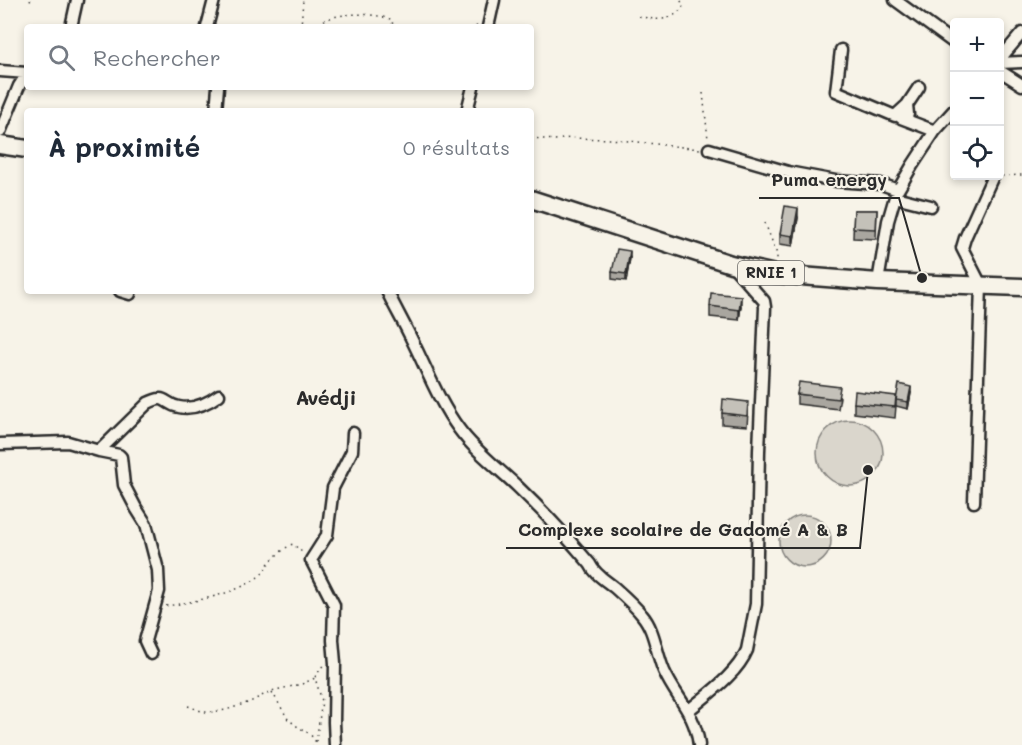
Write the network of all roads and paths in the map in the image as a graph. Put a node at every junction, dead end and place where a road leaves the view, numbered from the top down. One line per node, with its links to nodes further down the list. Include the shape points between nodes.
1 (77, 0): 8 (street)
2 (214, 0): 9 (street)
3 (303, 0): 10 (path)
4 (494, 0): 13 (street)
5 (680, 0): 7 (path, via 683,8 668,19)
6 (895, 0): 15 (street)
7 (639, 16)
8 (72, 24)
9 (208, 24)
10 (301, 24)
11 (318, 24): 12 (path, via 326,18 368,14 390,19)
12 (393, 24)
13 (489, 24)
14 (1022, 33): 17 (street)
15 (950, 40)
16 (841, 50): 33 (street, via 836,92)
17 (1004, 55)
18 (1004, 61): 19 (street)
19 (1022, 62)
20 (0, 71): 22 (street)
21 (1001, 72): 24 (street)
22 (24, 74)
23 (24, 78): 36 (street)
24 (1022, 85)
25 (919, 87): 29 (street)
26 (218, 90): 30 (street)
27 (472, 90): 31 (street)
28 (704, 93): 40 (path)
29 (907, 105): 33 (street); 34 (street)
30 (216, 108)
31 (468, 108)
32 (950, 114): 35 (street)
33 (895, 116): 34 (street)
34 (906, 120): 35 (street)
35 (935, 131): 44 (street)
36 (0, 132)
37 (534, 138): 40 (path, via 611,139)
38 (0, 145): 39 (highway)
39 (24, 149)
40 (709, 149): 44 (street, via 788,172 881,184)
41 (1022, 175): 42 (path)
42 (1004, 176)
43 (991, 180): 51 (street, via 962,248)
44 (897, 193): 46 (street); 50 (street)
45 (534, 200): 49 (highway, RNIE 1)
46 (931, 206)
47 (765, 223): 48 (path)
48 (777, 258)
49 (732, 264): 50 (highway, RNIE 1, via 775,274); 64 (street, via 765,307 756,604 744,657)
50 (878, 282): 51 (highway, RNIE 1)
51 (981, 285): 52 (highway, RNIE 1); 58 (street)
52 (1022, 287)
53 (388, 294): 64 (street, via 460,430 545,513 592,569 643,616 664,671)
54 (219, 395): 57 (street, via 198,406 181,408 156,399)
55 (352, 433): 59 (street, via 352,451 333,488 326,538)
56 (0, 444): 57 (street, via 69,442)
57 (99, 451): 60 (street, via 121,457 125,489 147,527 158,570 159,591)
58 (974, 502)
59 (311, 560): 60 (path, via 293,544 245,586 209,598); 68 (street, via 334,605)
60 (153, 608): 61 (street, via 145,641)
61 (151, 654)
62 (271, 691): 63 (path, via 250,702 212,712); 65 (path, via 288,719); 65 (path, via 315,678 322,701)
63 (188, 706)
64 (688, 711): 69 (street)
65 (316, 742): 66 (path); 67 (path)
66 (313, 745)
67 (318, 745)
68 (335, 745)
69 (699, 745)

